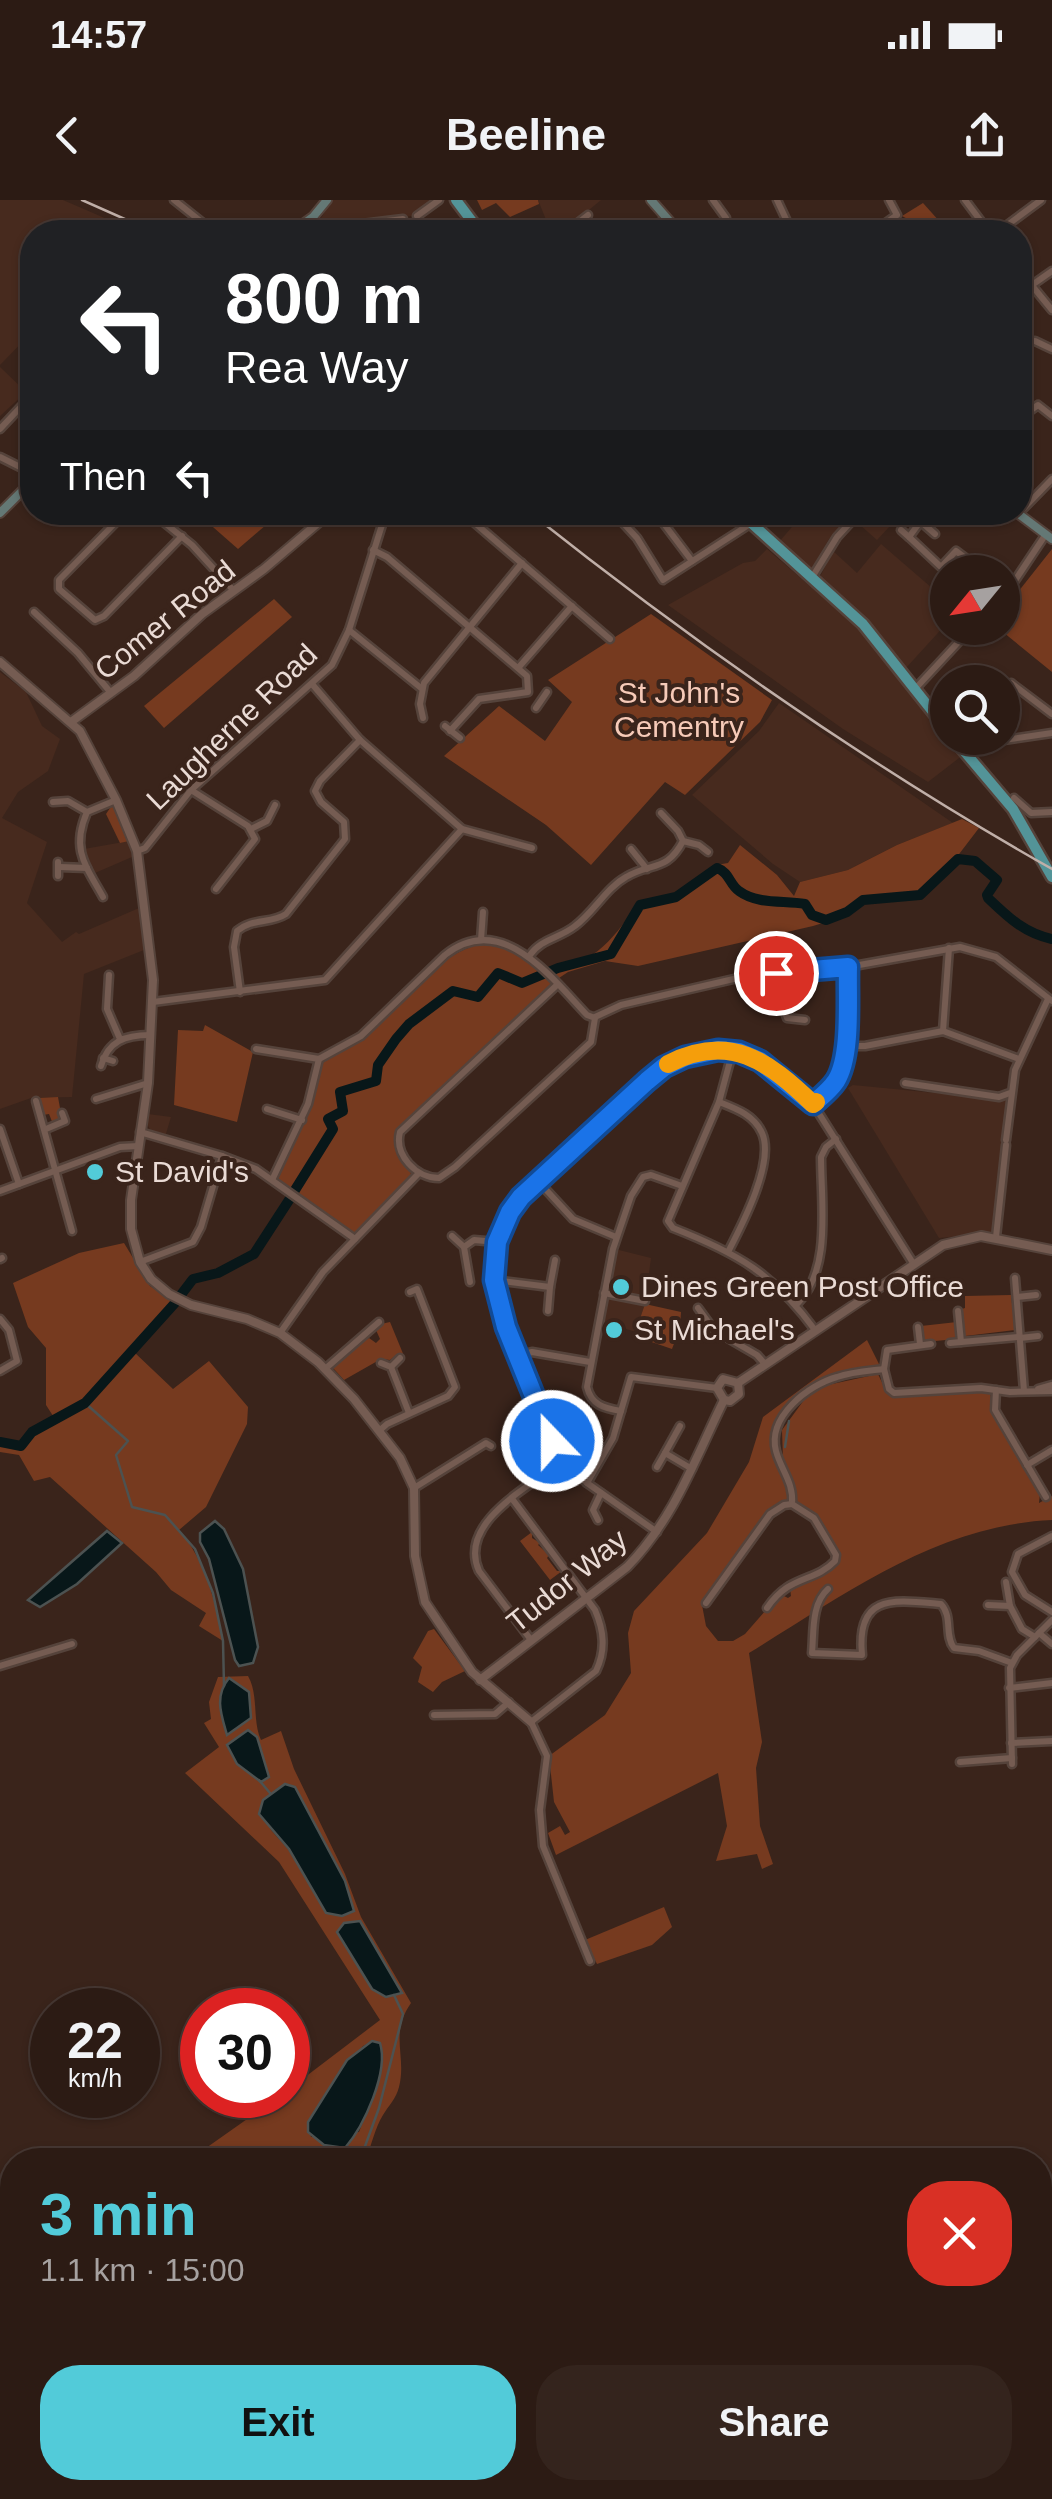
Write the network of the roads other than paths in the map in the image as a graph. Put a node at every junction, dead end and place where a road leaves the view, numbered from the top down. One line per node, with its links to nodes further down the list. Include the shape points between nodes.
1 (174, 200): 15 (street)
2 (439, 200): 10 (street)
3 (456, 200): 14 (main road)
4 (650, 200): 11 (main road)
5 (714, 200): 12 (street)
6 (889, 200): 20 (street, via 897,214)
7 (964, 200): 21 (street)
8 (1041, 200): 22 (street)
9 (588, 214): 17 (street)
10 (416, 216)
11 (666, 217): 18 (street); 19 (main road)
12 (726, 218)
13 (403, 219): 16 (street)
14 (470, 219)
15 (199, 220)
16 (391, 220)
17 (581, 220)
18 (663, 220)
19 (669, 220)
20 (889, 220)
21 (980, 220)
22 (1014, 220)
23 (1052, 271): 24 (street)
24 (1032, 286): 25 (street)
25 (1052, 310)
26 (1035, 341): 27 (street)
27 (1052, 349)
28 (20, 408): 31 (street)
29 (1032, 409): 30 (street, via 1038,405)
30 (1052, 416)
31 (0, 430)
32 (1052, 479): 34 (street)
33 (20, 491): 35 (main road)
34 (1032, 499)
35 (0, 512)
36 (113, 525): 50 (street, via 59,580 59,589 94,620)
37 (168, 525): 50 (street)
38 (315, 525): 59 (street, Comer Road)
39 (382, 525): 53 (street, Laugherne Road)
40 (477, 525): 56 (street)
41 (625, 525): 55 (street, via 663,580)
42 (665, 525): 55 (street)
43 (748, 525): 55 (street)
44 (751, 525): 58 (main road)
45 (848, 525): 58 (street)
46 (918, 525): 51 (street)
47 (924, 525): 49 (street)
48 (901, 530): 51 (street)
49 (936, 534)
50 (182, 536): 59 (street)
51 (909, 536): 54 (street)
52 (1049, 536): 57 (street)
53 (373, 550): 62 (street); 63 (street, Laugherne Road)
54 (930, 556)
55 (692, 562)
56 (522, 563): 60 (street); 62 (street)
57 (1020, 575)
58 (810, 580): 71 (main road, via 863,624)
59 (235, 592): 73 (street, Comer Road)
60 (572, 606): 64 (street); 67 (street)
61 (32, 611): 73 (street)
62 (470, 626): 67 (street); 70 (street)
63 (348, 630): 68 (street, Laugherne Road, via 332,665); 70 (street)
64 (610, 639)
65 (956, 645): 71 (street)
66 (0, 662): 78 (street)
67 (518, 667): 72 (street)
68 (312, 684): 82 (street); 84 (street, Laugherne Road)
69 (1020, 687): 76 (street)
70 (421, 688): 77 (street)
71 (915, 689): 75 (main road)
72 (529, 691): 74 (street, via 544,696); 81 (street, via 479,699 447,728)
73 (111, 693): 78 (street, Comer Road)
74 (536, 708)
75 (930, 708)
76 (1052, 714)
77 (423, 718)
78 (71, 722): 87 (street)
79 (1052, 733): 80 (street)
80 (1020, 737)
81 (460, 738)
82 (360, 740): 92 (street); 115 (street, via 315,791 344,822 345,839 281,918 238,930)
83 (970, 755): 86 (main road)
84 (191, 790): 93 (street); 97 (street, Laugherne Road)
85 (62, 791): 89 (street, via 57,801)
86 (1011, 799): 90 (street, via 1031,813); 102 (main road)
87 (116, 800): 89 (street); 97 (street)
88 (275, 805): 93 (street, via 267,821)
89 (87, 812): 99 (street, via 78,843)
90 (1052, 812)
91 (660, 813): 94 (street)
92 (462, 828): 95 (street); 115 (street, via 325,980)
93 (252, 829): 104 (street, via 255,839 219,887)
94 (683, 841): 98 (street); 100 (street, via 667,862)
95 (532, 848)
96 (631, 849): 100 (street)
97 (137, 851): 117 (street)
98 (708, 852)
99 (86, 868): 101 (street, via 59,864); 103 (street)
100 (647, 869): 110 (street, via 620,881 578,924 536,945)
101 (58, 876)
102 (1052, 877)
103 (98, 888): 105 (street); 106 (street)
104 (229, 890)
105 (90, 894)
106 (103, 897)
107 (482, 912): 108 (street)
108 (481, 940): 110 (street); 127 (street, via 451,950 362,1036)
109 (949, 948): 111 (street); 116 (street, via 996,957); 120 (street)
110 (530, 955): 114 (street)
111 (848, 967): 112 (street); 123 (street)
112 (785, 973): 118 (street, via 738,978); 119 (street, via 782,1011)
113 (112, 981): 122 (street, via 108,1010)
114 (558, 984): 118 (street); 146 (street, via 400,1132 399,1148)
115 (240, 992): 117 (street)
116 (1050, 1000): 126 (street)
117 (153, 1002): 121 (street)
118 (595, 1018): 146 (street, via 584,1050 455,1167 434,1179)
119 (805, 1020)
120 (943, 1031): 123 (street); 126 (street)
121 (150, 1035): 122 (street); 130 (street)
122 (120, 1040): 128 (street, via 102,1062)
123 (845, 1046): 135 (street, via 839,1077)
124 (257, 1049): 127 (street)
125 (733, 1050): 134 (street); 135 (street, via 760,1061); 148 (street, via 664,1067)
126 (1019, 1059): 131 (street)
127 (319, 1060): 138 (street)
128 (113, 1061)
129 (905, 1082): 131 (street, via 999,1096)
130 (148, 1084): 132 (street); 141 (street)
131 (1011, 1092): 155 (street)
132 (96, 1098)
133 (36, 1101): 140 (street)
134 (719, 1102): 150 (street); 160 (street, via 749,1116 766,1149)
135 (813, 1104): 142 (street)
136 (267, 1109): 138 (street)
137 (62, 1113): 140 (street, via 65,1122)
138 (302, 1120): 147 (street)
139 (0, 1129): 149 (street)
140 (46, 1129): 145 (street)
141 (140, 1132): 143 (street); 144 (street)
142 (836, 1139): 163 (street); 175 (street, via 822,1157 814,1284)
143 (138, 1146): 145 (street); 162 (street, via 131,1229)
144 (222, 1156): 147 (street); 162 (street, via 193,1242)
145 (56, 1170): 149 (street); 152 (street)
146 (419, 1174): 156 (street)
147 (273, 1178): 156 (street)
148 (537, 1180): 154 (street, via 573,1220); 157 (street, via 510,1212)
149 (19, 1184): 151 (street)
150 (682, 1186): 154 (street, via 642,1177); 160 (street, via 668,1218 671,1226)
151 (0, 1191)
152 (72, 1231)
153 (452, 1236): 158 (street)
154 (616, 1236): 172 (street)
155 (996, 1237): 159 (street, Tudor Way); 163 (street, Tudor Way, via 955,1240)
156 (354, 1239): 184 (street)
157 (497, 1242): 158 (street, via 474,1240); 167 (street)
158 (464, 1247): 165 (street)
159 (1052, 1250)
160 (728, 1252): 175 (street, via 767,1276)
161 (556, 1260): 169 (street)
162 (140, 1262): 184 (street, via 169,1294)
163 (913, 1263): 183 (street, Tudor Way)
164 (478, 1271): 165 (street)
165 (469, 1272): 168 (street)
166 (1015, 1278): 171 (street)
167 (494, 1280): 169 (street); 192 (street)
168 (470, 1282)
169 (550, 1286): 177 (street)
170 (418, 1289): 208 (street, via 455,1387)
171 (1014, 1292): 173 (street); 186 (street)
172 (604, 1293): 174 (street); 195 (street)
173 (1036, 1295)
174 (645, 1302)
175 (796, 1305): 183 (street)
176 (698, 1308): 196 (street, via 714,1330)
177 (548, 1311)
178 (958, 1311): 188 (street)
179 (0, 1319): 200 (street, via 17,1360)
180 (378, 1322): 182 (street)
181 (918, 1328): 190 (street)
182 (370, 1330): 187 (street); 198 (street)
183 (815, 1330): 196 (street, Tudor Way)
184 (280, 1333): 198 (street)
185 (1038, 1336): 186 (street)
186 (1019, 1338): 188 (street); 205 (street)
187 (377, 1340)
188 (961, 1342): 189 (street)
189 (950, 1343)
190 (920, 1344): 191 (street); 199 (street, via 887,1350)
191 (931, 1344)
192 (518, 1356): 195 (street, via 532,1352); 214 (street)
193 (400, 1358): 197 (street)
194 (382, 1362): 197 (street)
195 (590, 1362): 207 (street, via 589,1395 599,1406)
196 (765, 1364): 201 (street, Tudor Way)
197 (391, 1367): 208 (street)
198 (325, 1368): 210 (street)
199 (884, 1369): 204 (street, via 894,1392); 223 (street, via 834,1377 795,1402 779,1422 775,1445)
200 (0, 1371)
201 (738, 1383): 202 (street, Tudor Way, via 728,1378); 206 (street, Tudor Way, via 735,1398)
202 (718, 1388): 206 (street); 207 (street, via 635,1376 627,1380)
203 (1052, 1388): 205 (street)
204 (996, 1390): 205 (street); 215 (street, via 995,1410)
205 (1028, 1391)
206 (724, 1400): 217 (street, Tudor Way)
207 (621, 1411): 218 (street)
208 (410, 1414): 210 (street)
209 (680, 1426): 213 (street)
210 (380, 1431): 219 (street)
211 (491, 1446): 219 (street, via 486,1443)
212 (1052, 1450): 215 (street)
213 (665, 1453): 216 (street); 217 (street)
214 (564, 1460): 218 (street); 222 (street)
215 (1027, 1464): 221 (street)
216 (657, 1467)
217 (692, 1469): 225 (street, Tudor Way)
218 (587, 1483): 220 (street)
219 (414, 1488): 242 (street, via 414,1556 425,1602)
220 (601, 1492): 224 (street, via 593,1510); 225 (street)
221 (1046, 1497)
222 (512, 1500): 229 (street); 237 (street, via 478,1530 474,1559)
223 (792, 1504): 230 (street, via 770,1514); 233 (street, via 814,1518 836,1558 797,1580)
224 (598, 1520)
225 (658, 1532): 229 (street, Tudor Way)
226 (1051, 1538): 234 (street, via 1018,1554 1012,1572 1025,1595)
227 (1006, 1582): 232 (street)
228 (828, 1590): 240 (street, via 819,1597 812,1653 862,1655 863,1623 872,1608 932,1603 948,1611 954,1648)
229 (587, 1599): 237 (street, Tudor Way); 247 (street, via 603,1632 601,1660 590,1678)
230 (706, 1602)
231 (988, 1605): 232 (street)
232 (1010, 1606): 236 (street, via 1022,1629)
233 (767, 1608)
234 (1052, 1612)
235 (1052, 1620): 236 (street)
236 (1037, 1635): 239 (street); 240 (street)
237 (532, 1640): 242 (street, Tudor Way)
238 (72, 1644): 241 (street)
239 (1052, 1644)
240 (1012, 1664): 244 (street)
241 (0, 1666)
242 (480, 1680): 245 (street)
243 (1051, 1686): 244 (street)
244 (1009, 1688): 249 (street)
245 (509, 1702): 246 (street, via 495,1714); 247 (street)
246 (434, 1716)
247 (531, 1722): 251 (street, via 547,1756 543,1846)
248 (1052, 1741): 249 (street)
249 (1012, 1742): 250 (street, via 1012,1761)
250 (960, 1762)
251 (590, 1961)

